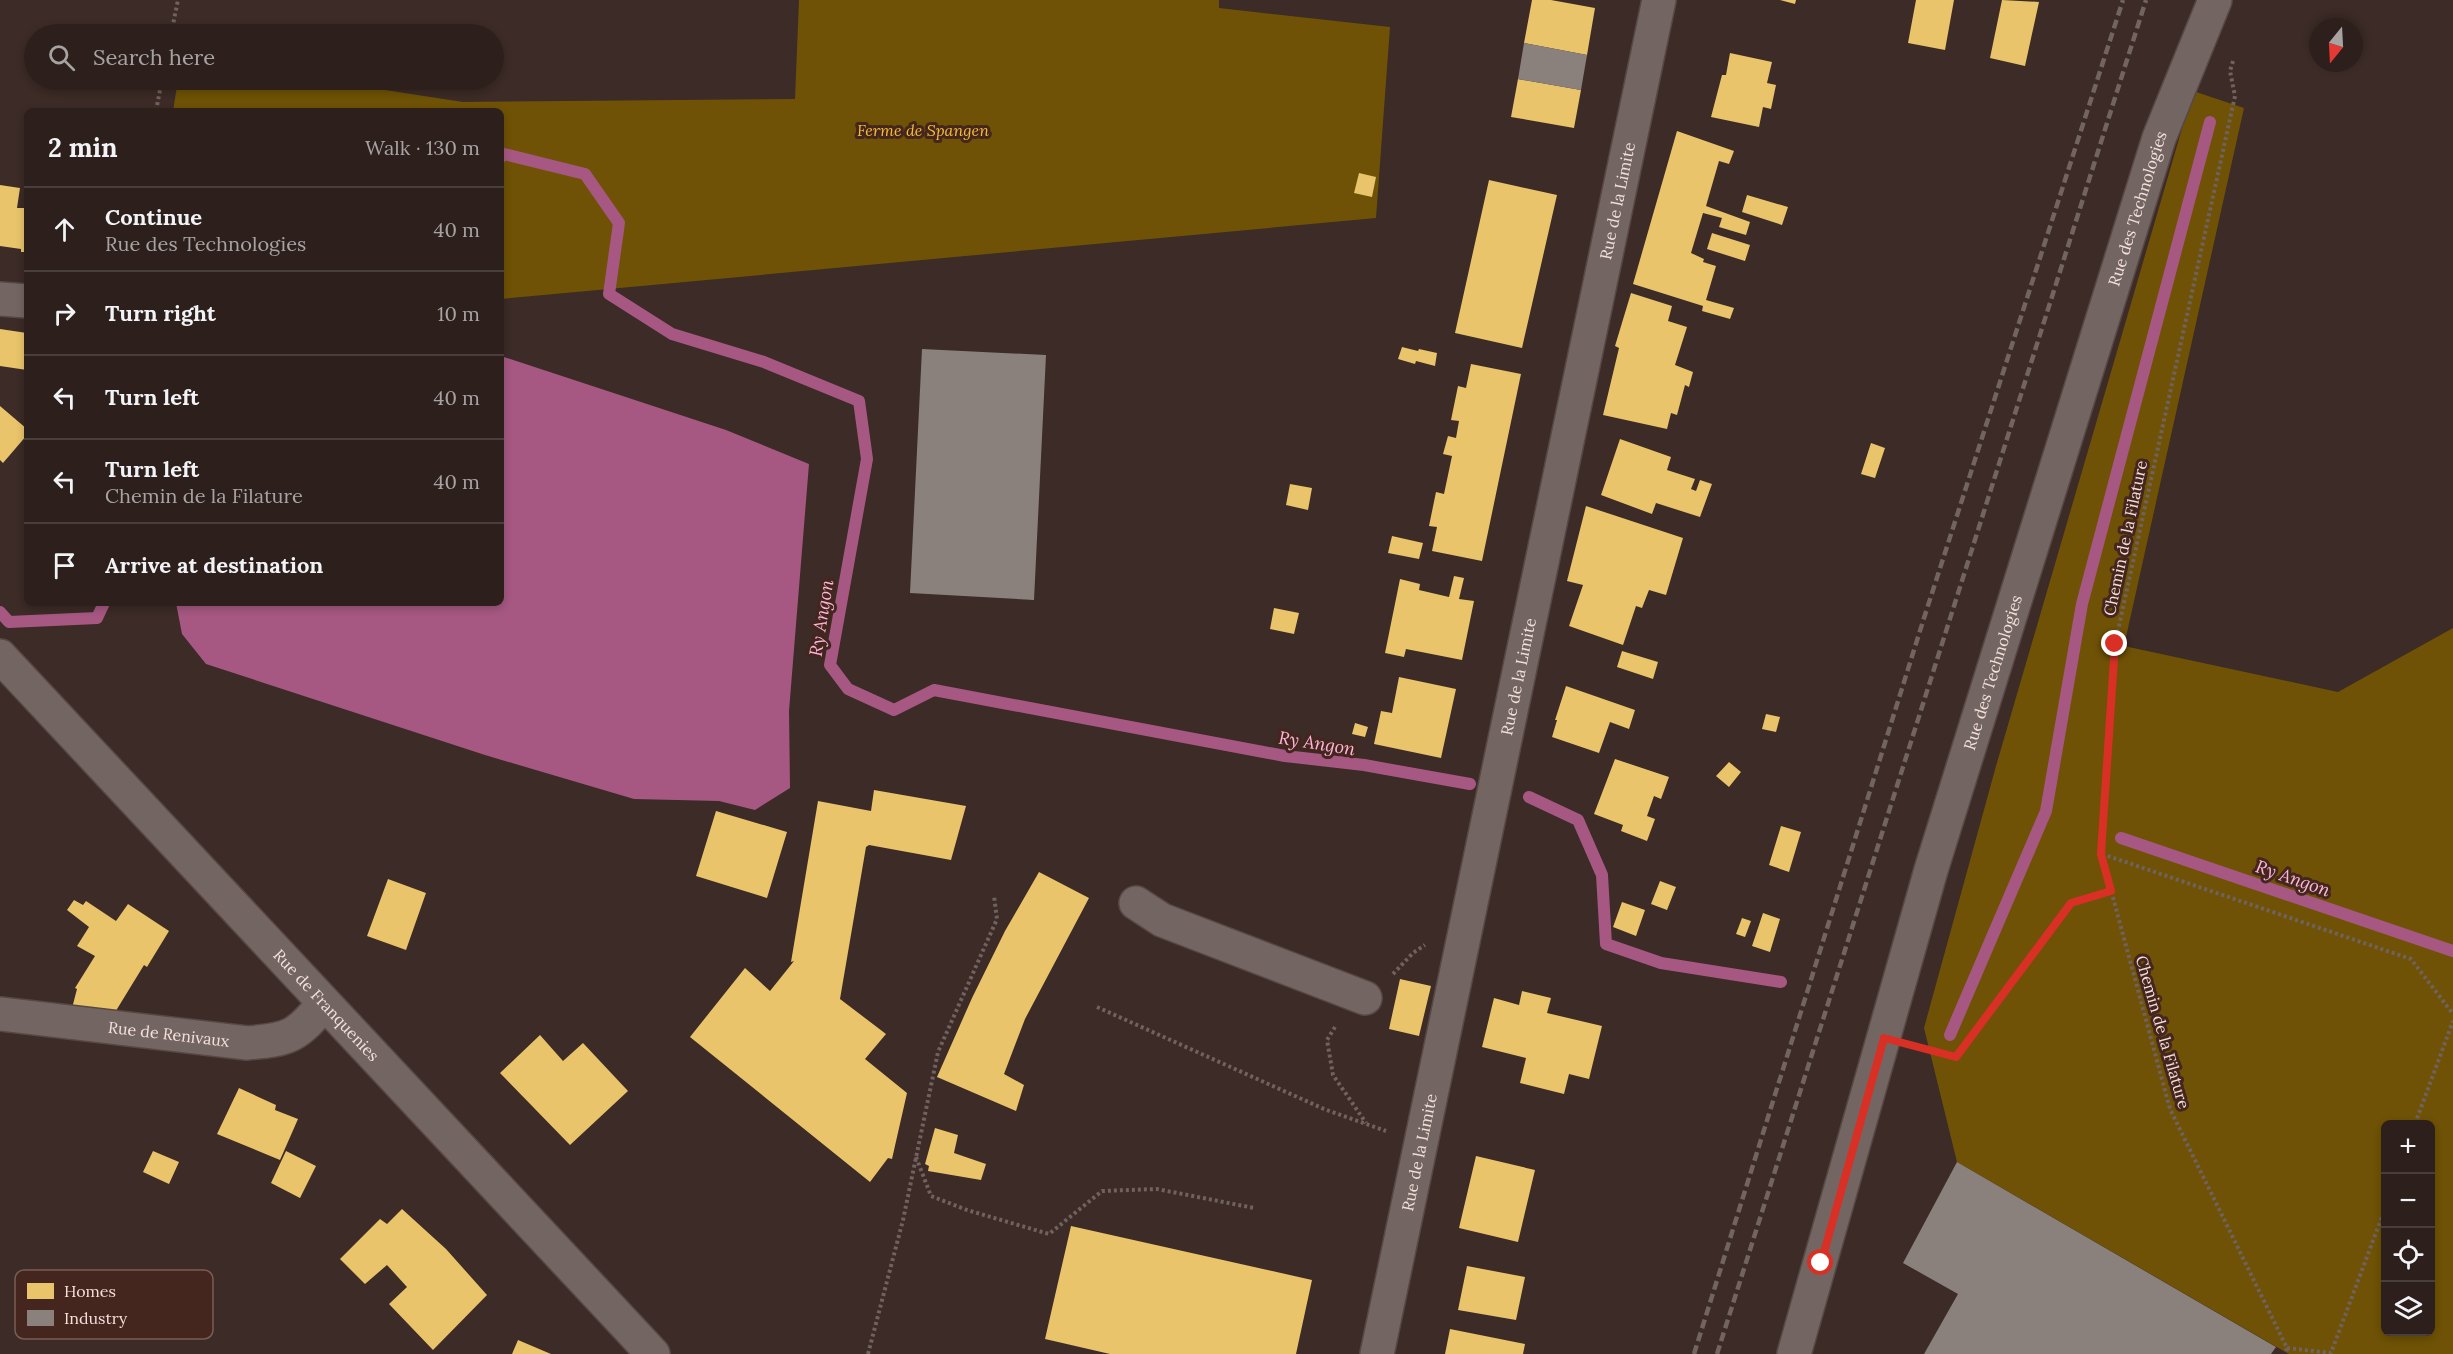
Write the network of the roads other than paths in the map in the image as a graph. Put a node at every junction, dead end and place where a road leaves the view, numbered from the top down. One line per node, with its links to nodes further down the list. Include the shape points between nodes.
1 (1659, 0): 11 (street, Rue de la Limite)
2 (2215, 0): 12 (street, Rue des Technologies, via 2158,138 1931,870)
3 (0, 299): 4 (street)
4 (24, 302)
5 (0, 656): 8 (street, Rue de Franquenies)
6 (1136, 903): 7 (street, via 1162,920)
7 (1365, 998)
8 (324, 1003): 9 (street, Rue de Renivaux, via 298,1032 271,1041 247,1043); 10 (street, Rue de Franquenies)
9 (0, 1014)
10 (653, 1354)
11 (1377, 1354)
12 (1794, 1354)

